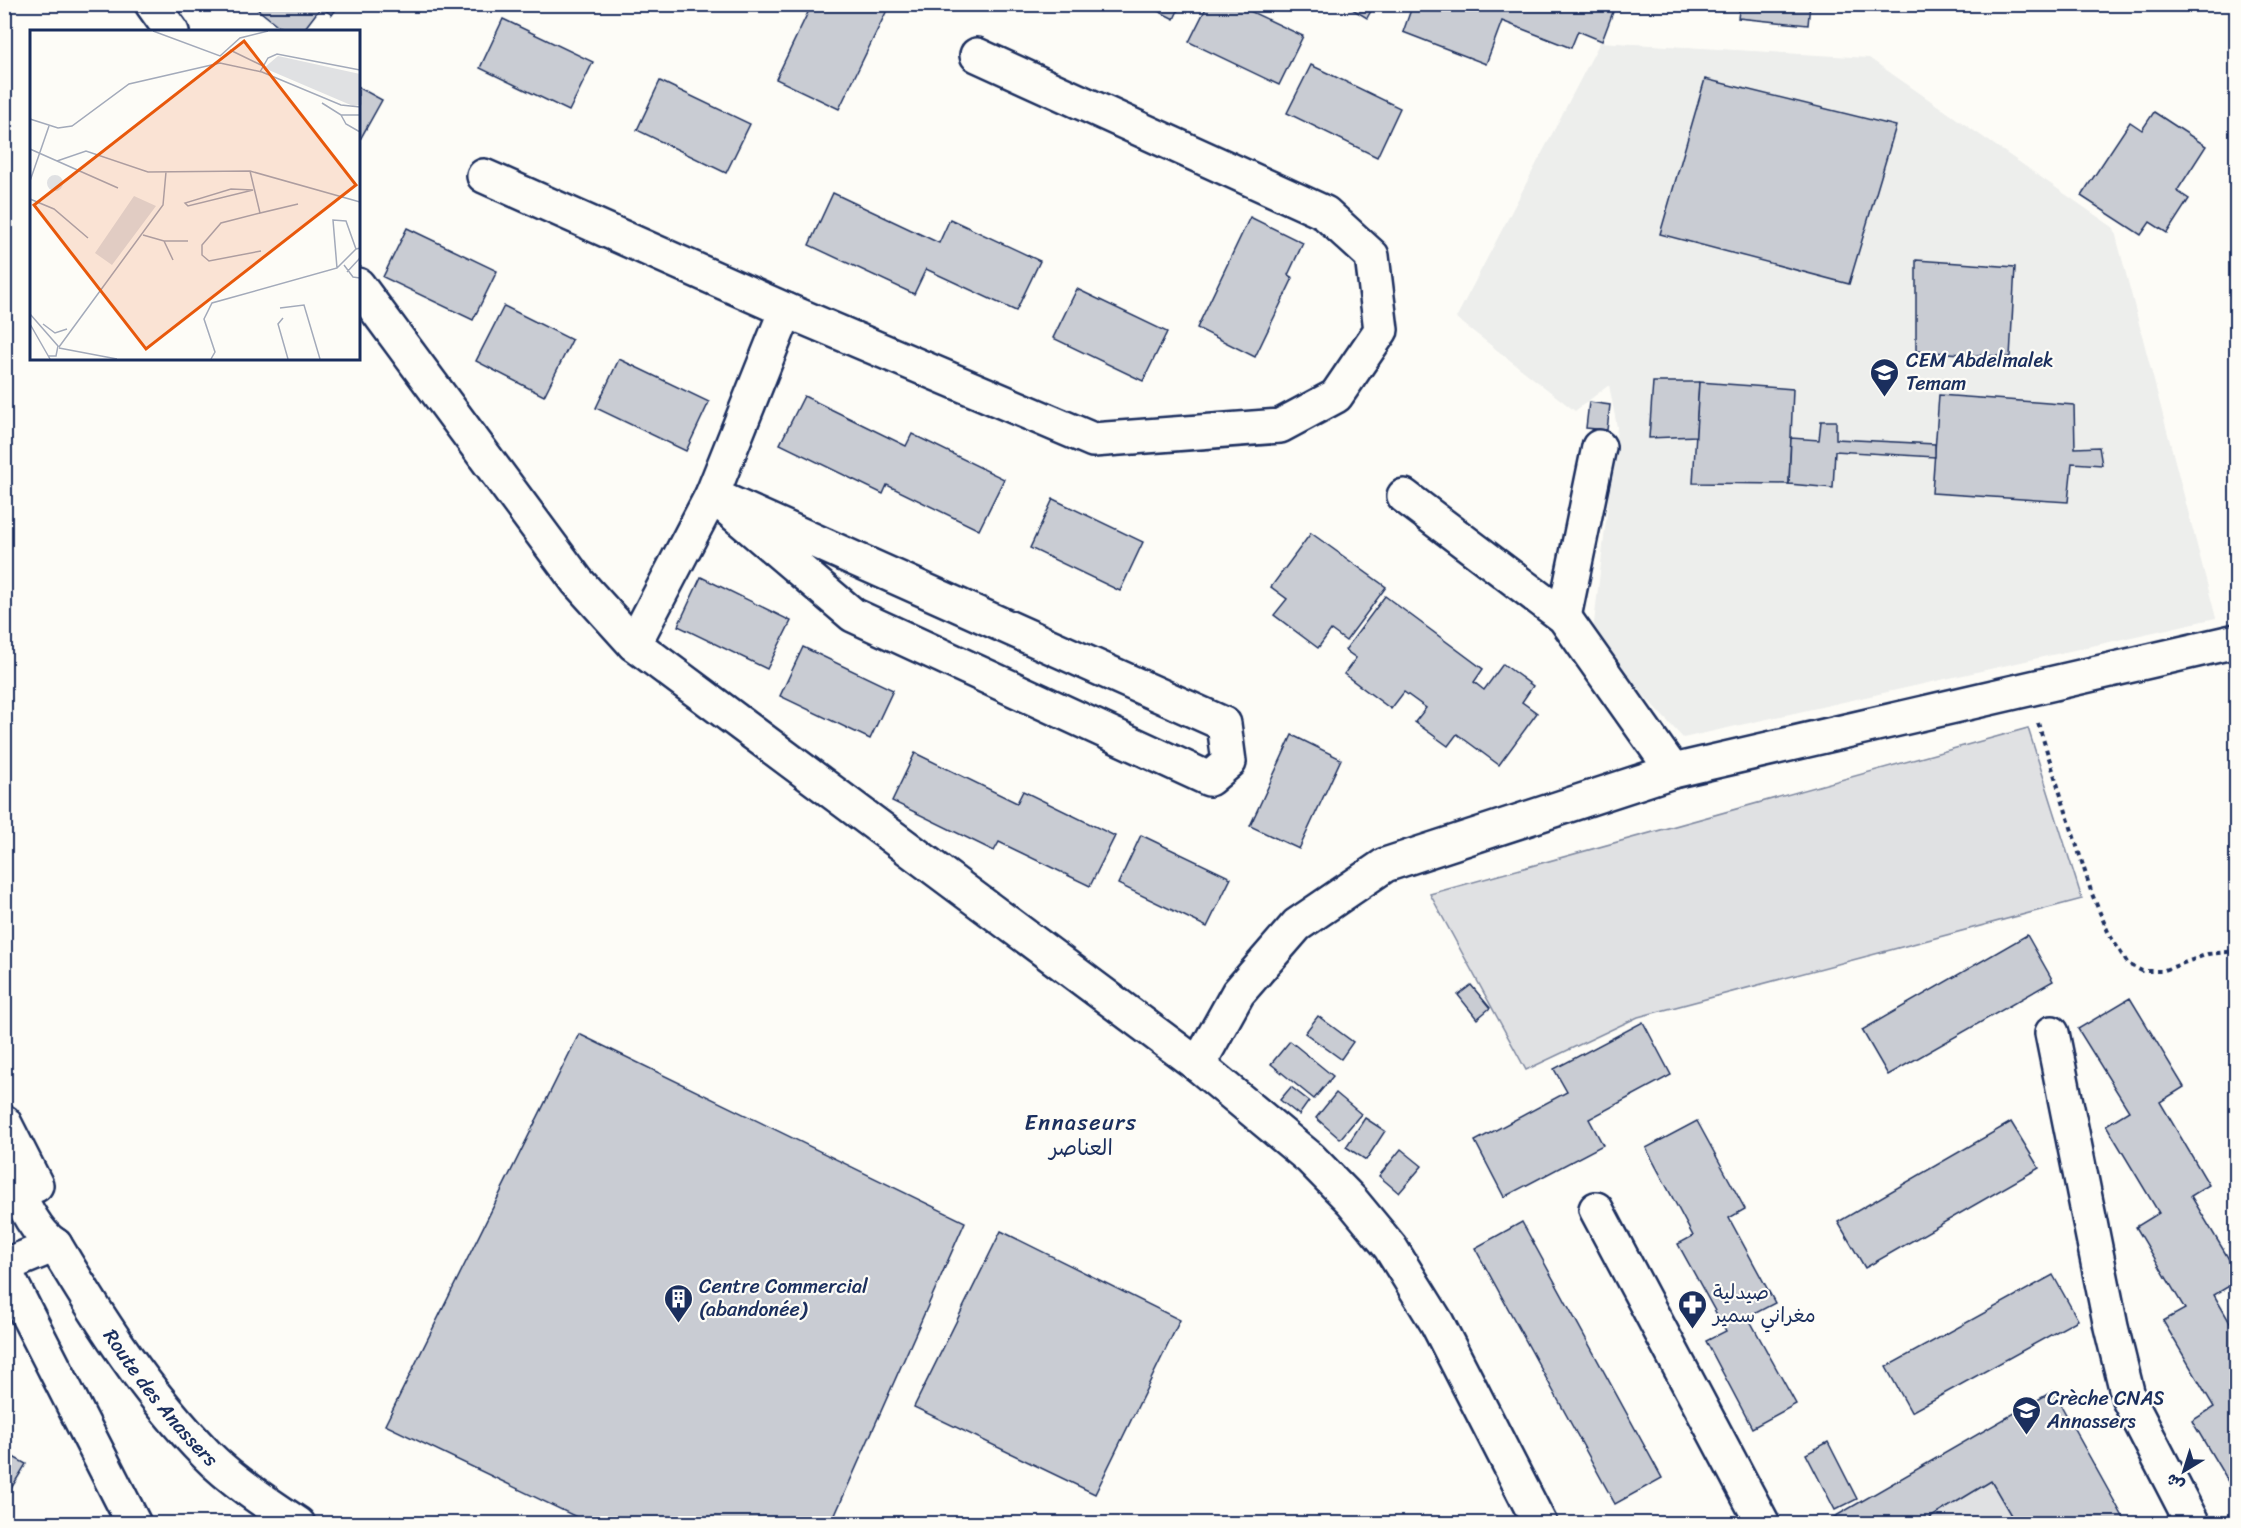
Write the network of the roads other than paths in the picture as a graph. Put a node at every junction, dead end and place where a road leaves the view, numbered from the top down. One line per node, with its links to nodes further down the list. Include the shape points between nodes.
1 (152, 4): 2 (street)
2 (171, 30)
3 (977, 55): 6 (street, via 1325,213 1372,256 1381,330 1336,396 1280,426 1093,440)
4 (484, 176): 6 (street)
5 (360, 288): 12 (street, via 577,581)
6 (786, 310): 8 (street)
7 (1599, 447): 10 (street)
8 (712, 495): 8 (street, via 1224,724 1229,762 1209,779 853,615); 12 (street)
9 (1404, 496): 10 (street)
10 (1564, 617): 13 (street)
11 (2236, 640): 13 (street)
12 (634, 644): 15 (street)
13 (1673, 771): 15 (street, via 1385,865 1297,925 1238,993)
14 (2052, 1033): 25 (street, via 2129,1400)
15 (1198, 1065): 23 (street, via 1310,1158 1390,1247 1437,1323)
16 (4, 1122): 19 (street, via 55,1224)
17 (4, 1165): 19 (street, via 39,1230)
18 (1596, 1209): 24 (street)
19 (55, 1245): 20 (street); 22 (street, Route des Anassers, via 118,1348 174,1419 208,1457)
20 (4, 1267): 21 (street)
21 (135, 1524)
22 (298, 1524)
23 (1539, 1524)
24 (1763, 1524)
25 (2193, 1524)

